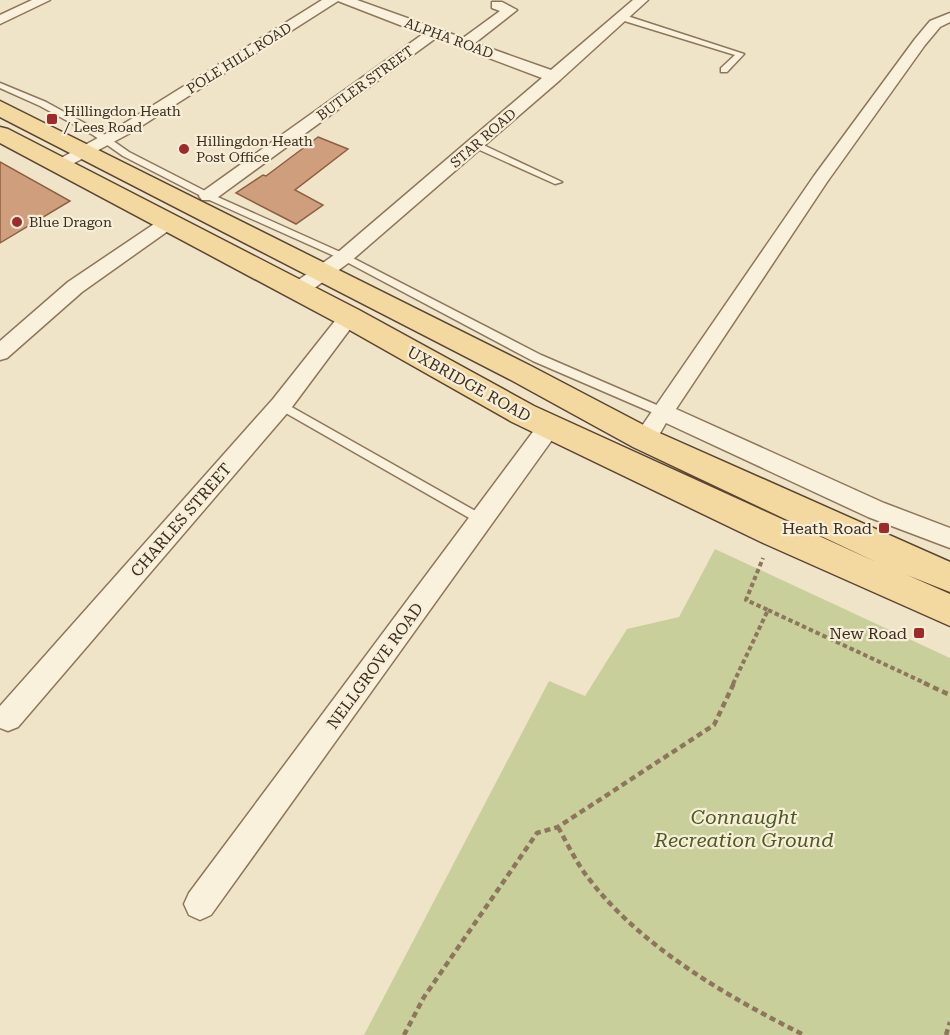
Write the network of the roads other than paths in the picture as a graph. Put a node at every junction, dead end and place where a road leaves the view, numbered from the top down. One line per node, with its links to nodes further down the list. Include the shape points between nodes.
1 (43, 0): 10 (street)
2 (332, 0): 18 (street, POLE HILL ROAD)
3 (344, 0): 11 (street, ALPHA ROAD)
4 (641, 0): 9 (street, STAR ROAD)
5 (944, 0): 7 (street)
6 (497, 5): 12 (street, via 510,10)
7 (950, 8)
8 (950, 17): 30 (street, via 935,24 914,51 820,180)
9 (621, 18): 13 (lane, via 740,54); 14 (street, STAR ROAD)
10 (0, 20)
11 (435, 32): 12 (street, ALPHA ROAD); 23 (street, BUTLER STREET)
12 (466, 43): 14 (street, ALPHA ROAD)
13 (724, 70)
14 (555, 76): 19 (street, STAR ROAD)
15 (0, 85): 18 (lane)
16 (0, 108): 20 (main road, UXBRIDGE ROAD)
17 (0, 134): 21 (main road, UXBRIDGE ROAD)
18 (105, 139): 20 (street, POLE HILL ROAD); 23 (lane)
19 (476, 144): 22 (lane); 25 (street, STAR ROAD)
20 (82, 152): 21 (street, POLE HILL ROAD); 25 (main road, UXBRIDGE ROAD)
21 (57, 165): 24 (main road, UXBRIDGE ROAD)
22 (558, 182)
23 (208, 196): 25 (lane)
24 (169, 222): 26 (main road, UXBRIDGE ROAD); 28 (street, via 61,298)
25 (333, 266): 26 (street, STAR ROAD); 30 (lane); 32 (main road, UXBRIDGE ROAD)
26 (297, 290): 27 (main road, UXBRIDGE ROAD)
27 (349, 317): 29 (street, CHARLES STREET); 31 (main road, UXBRIDGE ROAD)
28 (0, 353)
29 (281, 405): 33 (lane); 37 (street, CHARLES STREET)
30 (662, 412): 32 (street); 34 (street, via 876,510)
31 (549, 427): 33 (street, NELLGROVE ROAD); 36 (main road, UXBRIDGE ROAD)
32 (644, 439): 35 (main road, UXBRIDGE ROAD)
33 (482, 520): 38 (street, NELLGROVE ROAD)
34 (950, 538)
35 (950, 577)
36 (950, 610)
37 (8, 718)
38 (200, 904)

